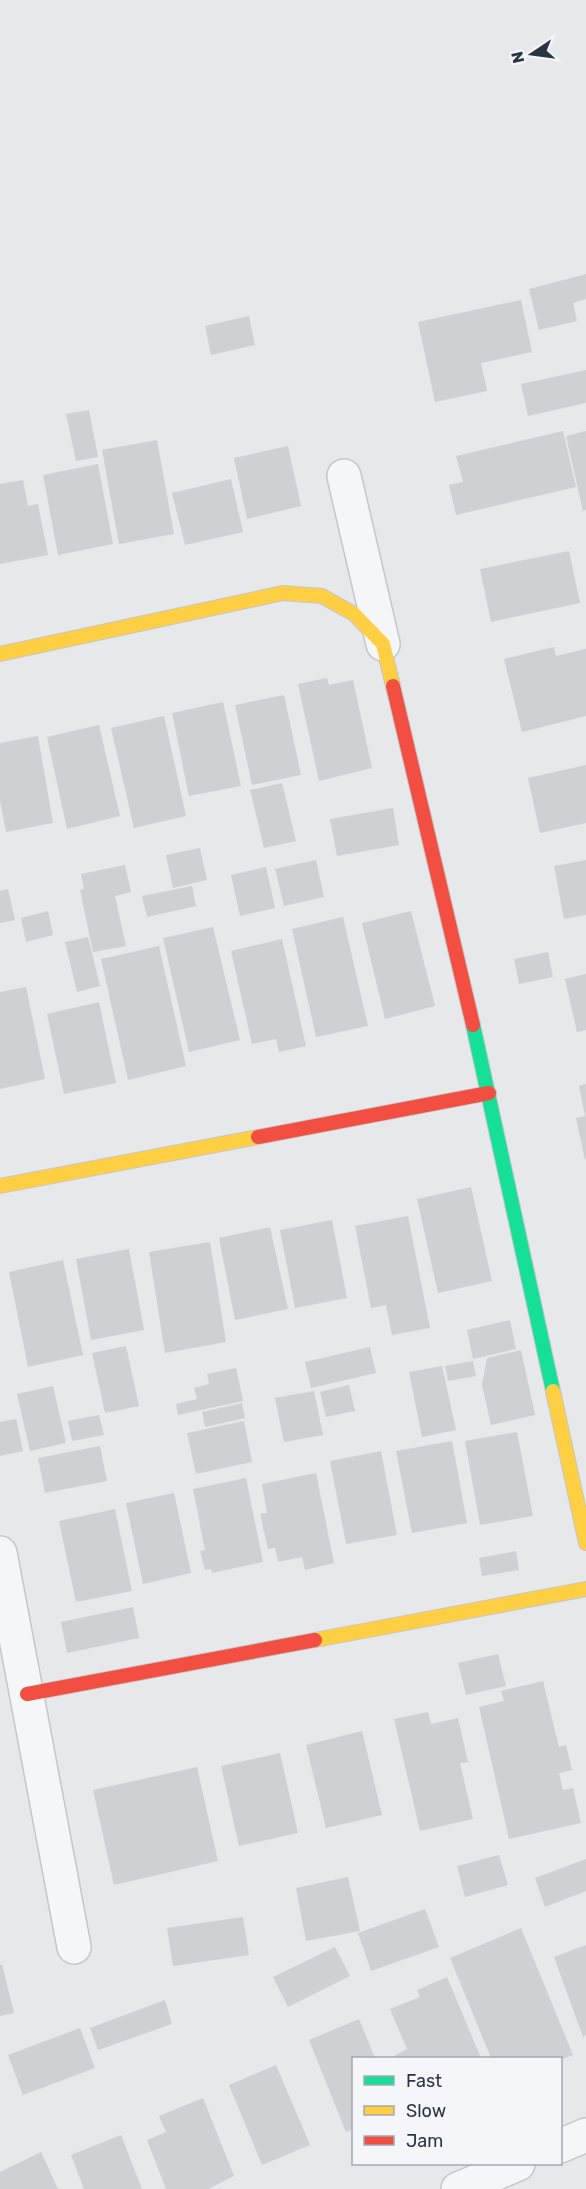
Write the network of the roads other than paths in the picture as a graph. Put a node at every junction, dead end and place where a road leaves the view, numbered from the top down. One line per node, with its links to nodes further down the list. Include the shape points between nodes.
1 (344, 476): 2 (street)
2 (383, 644): 3 (street, via 354,614 322,596 283,593); 4 (street)
3 (0, 654)
4 (489, 1093): 5 (street); 6 (street)
5 (0, 1186)
6 (586, 1543)
7 (0, 1553): 9 (street)
8 (586, 1589): 9 (street)
9 (27, 1694): 10 (street)
10 (74, 1947)
11 (586, 2135): 12 (street)
12 (562, 2146)
13 (513, 2165): 14 (street)
14 (458, 2189)

